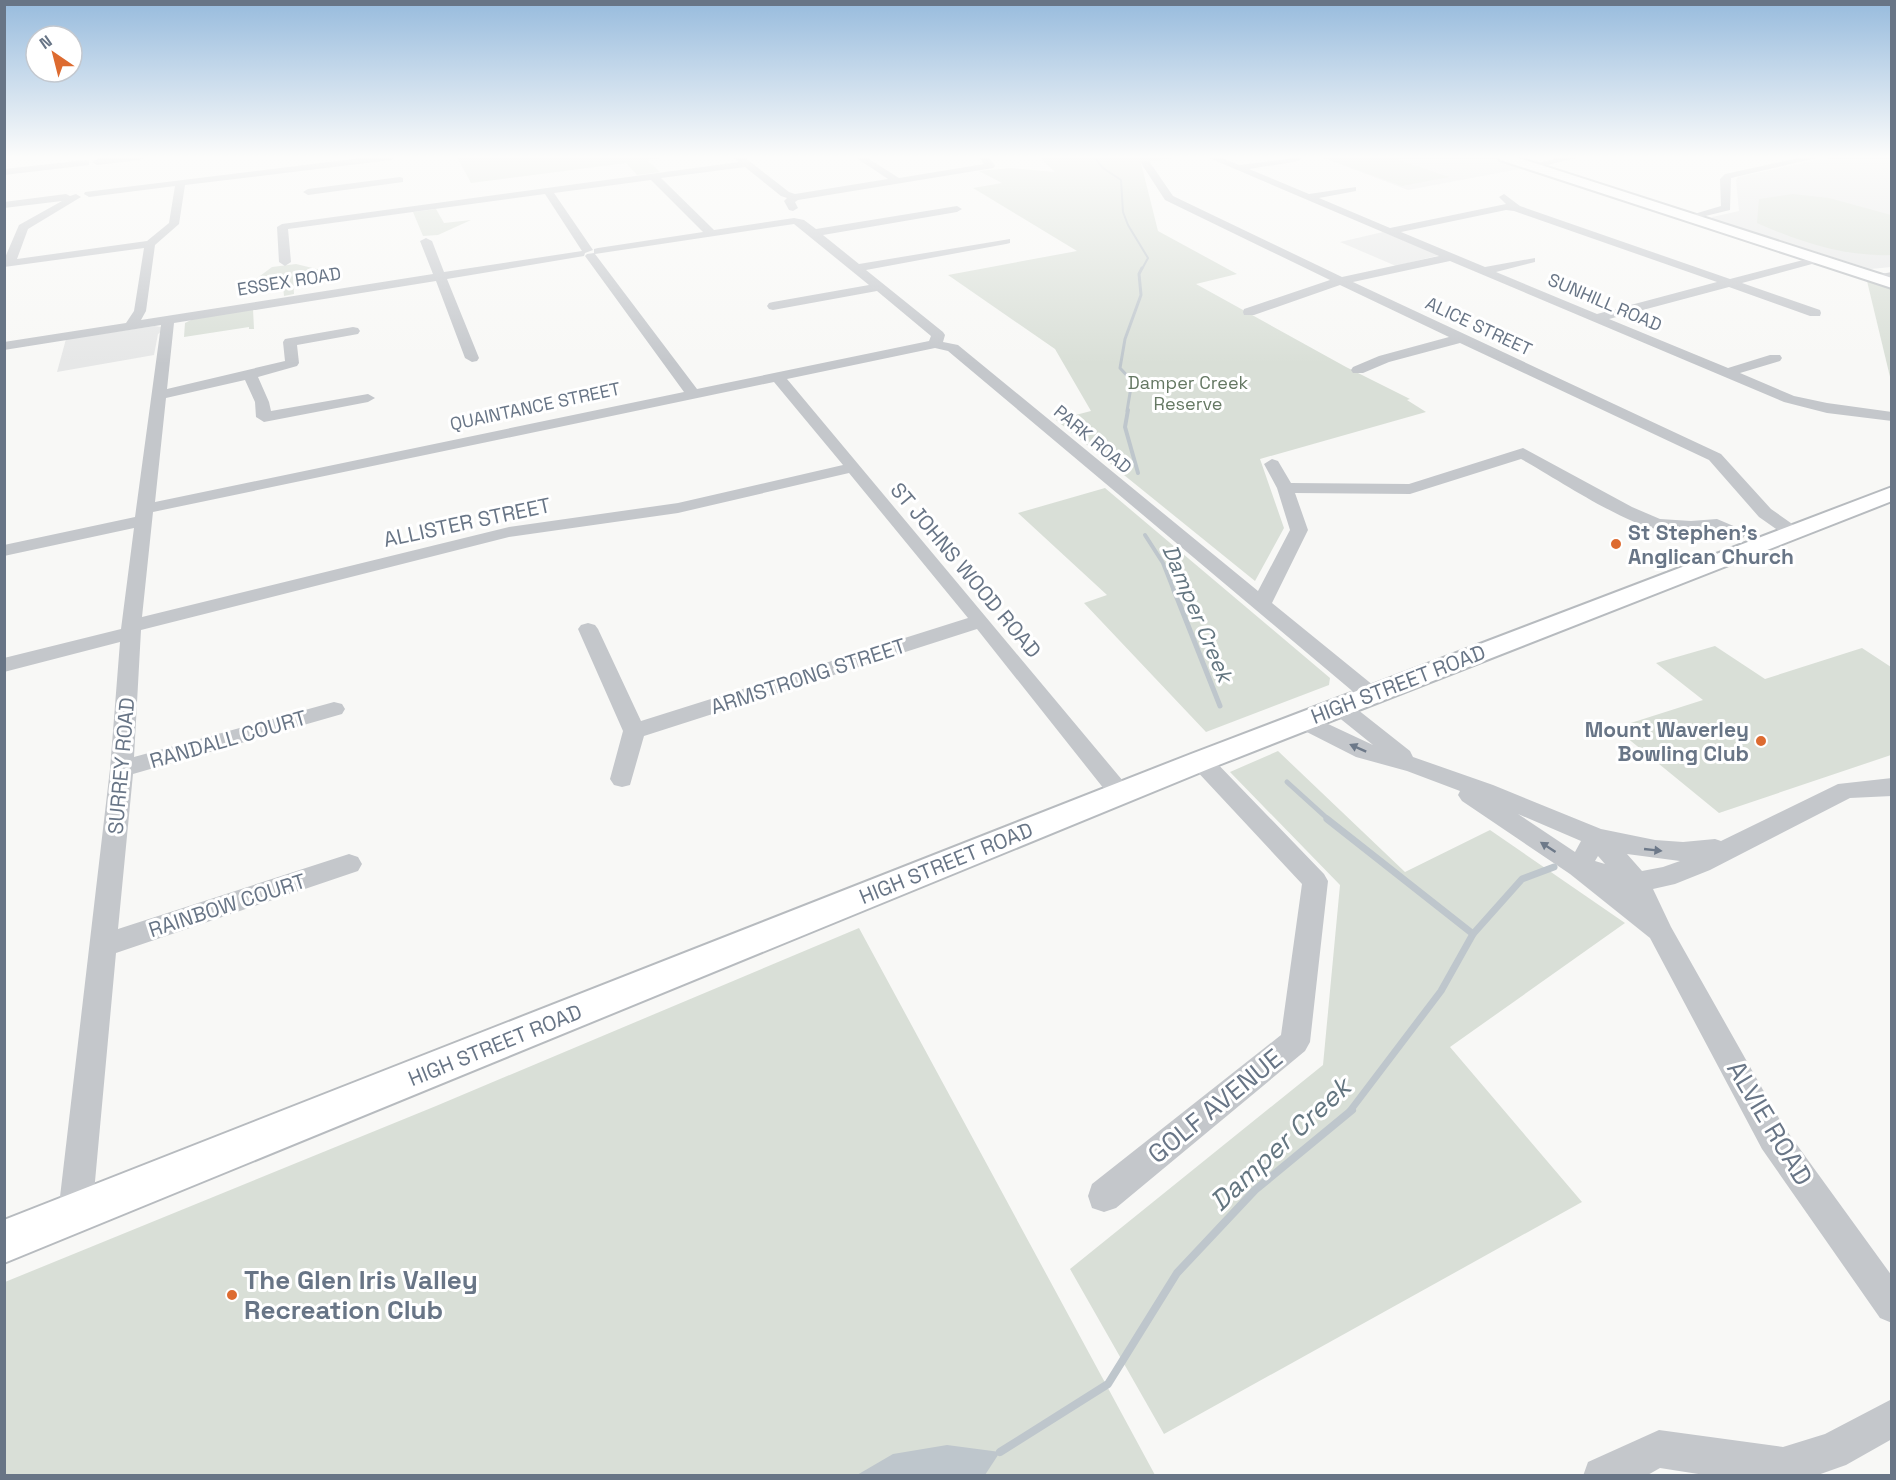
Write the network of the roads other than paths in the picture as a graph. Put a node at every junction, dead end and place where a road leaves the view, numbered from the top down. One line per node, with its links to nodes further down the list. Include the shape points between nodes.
1 (26, 226): 25 (street)
2 (172, 226): 19 (street)
3 (289, 226): 24 (street, via 282,227)
4 (571, 226): 20 (street)
5 (704, 226): 15 (street)
6 (755, 226): 15 (street, ESSEX ROAD)
7 (805, 226): 16 (street)
8 (855, 226): 16 (street)
9 (1227, 226): 30 (street, ALICE STREET)
10 (1378, 226): 14 (street, SUNHILL ROAD)
11 (1414, 226): 14 (street)
12 (1568, 226): 31 (street)
13 (1717, 226): 22 (main road)
14 (1390, 231): 21 (street, SUNHILL ROAD)
15 (711, 233): 20 (street, ESSEX ROAD)
16 (814, 233): 26 (street)
17 (1006, 241): 26 (street)
18 (426, 242): 28 (street)
19 (150, 244): 25 (street); 36 (street, SURREY ROAD)
20 (589, 253): 28 (street, ESSEX ROAD); 49 (street)
21 (1451, 257): 27 (street, SUNHILL ROAD); 30 (street)
22 (1819, 259): 29 (main road); 31 (street)
23 (1531, 260): 27 (street)
24 (285, 262)
25 (7, 263)
26 (856, 268): 32 (street)
27 (1484, 271): 37 (street, SUNHILL ROAD)
28 (440, 276): 36 (street, ESSEX ROAD); 42 (street)
29 (1887, 279)
30 (1340, 281): 34 (street); 39 (street, ALICE STREET)
31 (1729, 282): 35 (street); 37 (street)
32 (878, 287): 33 (street); 40 (street, via 938,335)
33 (773, 306)
34 (1249, 312)
35 (1815, 313)
36 (151, 318): 41 (street, via 131,325); 48 (street, SURREY ROAD)
37 (1598, 318): 45 (street, SUNHILL ROAD)
38 (353, 332): 46 (street, via 290,342 292,363)
39 (1462, 338): 44 (street); 57 (street, ALICE STREET, via 1715,458 1765,513)
40 (935, 344): 47 (street, QUAINTANCE STREET); 60 (street, PARK ROAD, via 953,348)
41 (4, 346)
42 (472, 358)
43 (1775, 358): 45 (street)
44 (1358, 370)
45 (1727, 373): 51 (street, SUNHILL ROAD, via 1790,399)
46 (250, 375): 48 (street); 50 (street, via 264,417)
47 (777, 376): 49 (street, QUAINTANCE STREET); 53 (street, ST JOHNS WOOD ROAD)
48 (158, 394): 56 (street, SURREY ROAD)
49 (693, 394): 56 (street, QUAINTANCE STREET)
50 (368, 398)
51 (1892, 417)
52 (1272, 464): 54 (street)
53 (851, 468): 61 (street, ST JOHNS WOOD ROAD); 63 (street, ALLISTER STREET, via 678,508 509,532)
54 (1285, 488): 58 (street, via 1410,489 1523,453 1626,511 1657,524 1717,524); 60 (street, via 1299,530)
55 (1892, 494): 57 (main road, HIGH STREET ROAD)
56 (143, 515): 59 (street, QUAINTANCE STREET); 63 (street, SURREY ROAD)
57 (1792, 532): 65 (main road, HIGH STREET ROAD)
58 (1737, 534)
59 (4, 551)
60 (1262, 603): 65 (street, PARK ROAD)
61 (981, 621): 69 (street, ARMSTRONG STREET); 76 (street, ST JOHNS WOOD ROAD)
62 (588, 629): 69 (street)
63 (131, 630): 64 (street, ALLISTER STREET); 72 (street, SURREY ROAD)
64 (4, 665)
65 (1371, 695): 66 (main road, HIGH STREET ROAD)
66 (1340, 707): 68 (main road, HIGH STREET ROAD); 71 (street, ALVIE ROAD)
67 (334, 709): 72 (street, RANDALL COURT)
68 (1303, 722): 70 (main road, HIGH STREET ROAD); 71 (street, ALVIE ROAD, one-way to 68, via 1364,751)
69 (634, 731): 73 (street)
70 (1201, 760): 76 (main road, HIGH STREET ROAD); 84 (street, GOLF AVENUE, via 1315,881 1295,1042)
71 (1414, 765): 74 (street, ALVIE ROAD)
72 (122, 769): 83 (street, SURREY ROAD)
73 (622, 778)
74 (1445, 778): 77 (street, ALVIE ROAD); 80 (street, ALVIE ROAD, one-way to 74)
75 (1892, 787): 78 (street, via 1846,790)
76 (1120, 793): 85 (main road, HIGH STREET ROAD)
77 (1596, 837): 78 (street, one-way to 78, via 1650,851 1693,852); 80 (street); 81 (street, ALVIE ROAD)
78 (1731, 847): 81 (street, via 1666,877)
79 (349, 864): 83 (street, RAINBOW COURT)
80 (1580, 867): 81 (street); 82 (street, ALVIE ROAD)
81 (1637, 882): 82 (street, ALVIE ROAD)
82 (1661, 933): 87 (street, ALVIE ROAD, via 1773,1138)
83 (105, 945): 85 (street, SURREY ROAD)
84 (1104, 1196)
85 (75, 1214): 86 (main road, HIGH STREET ROAD)
86 (4, 1242)
87 (1892, 1306)
88 (1892, 1418): 89 (street, via 1832,1451 1783,1466 1659,1449)
89 (1602, 1476)

